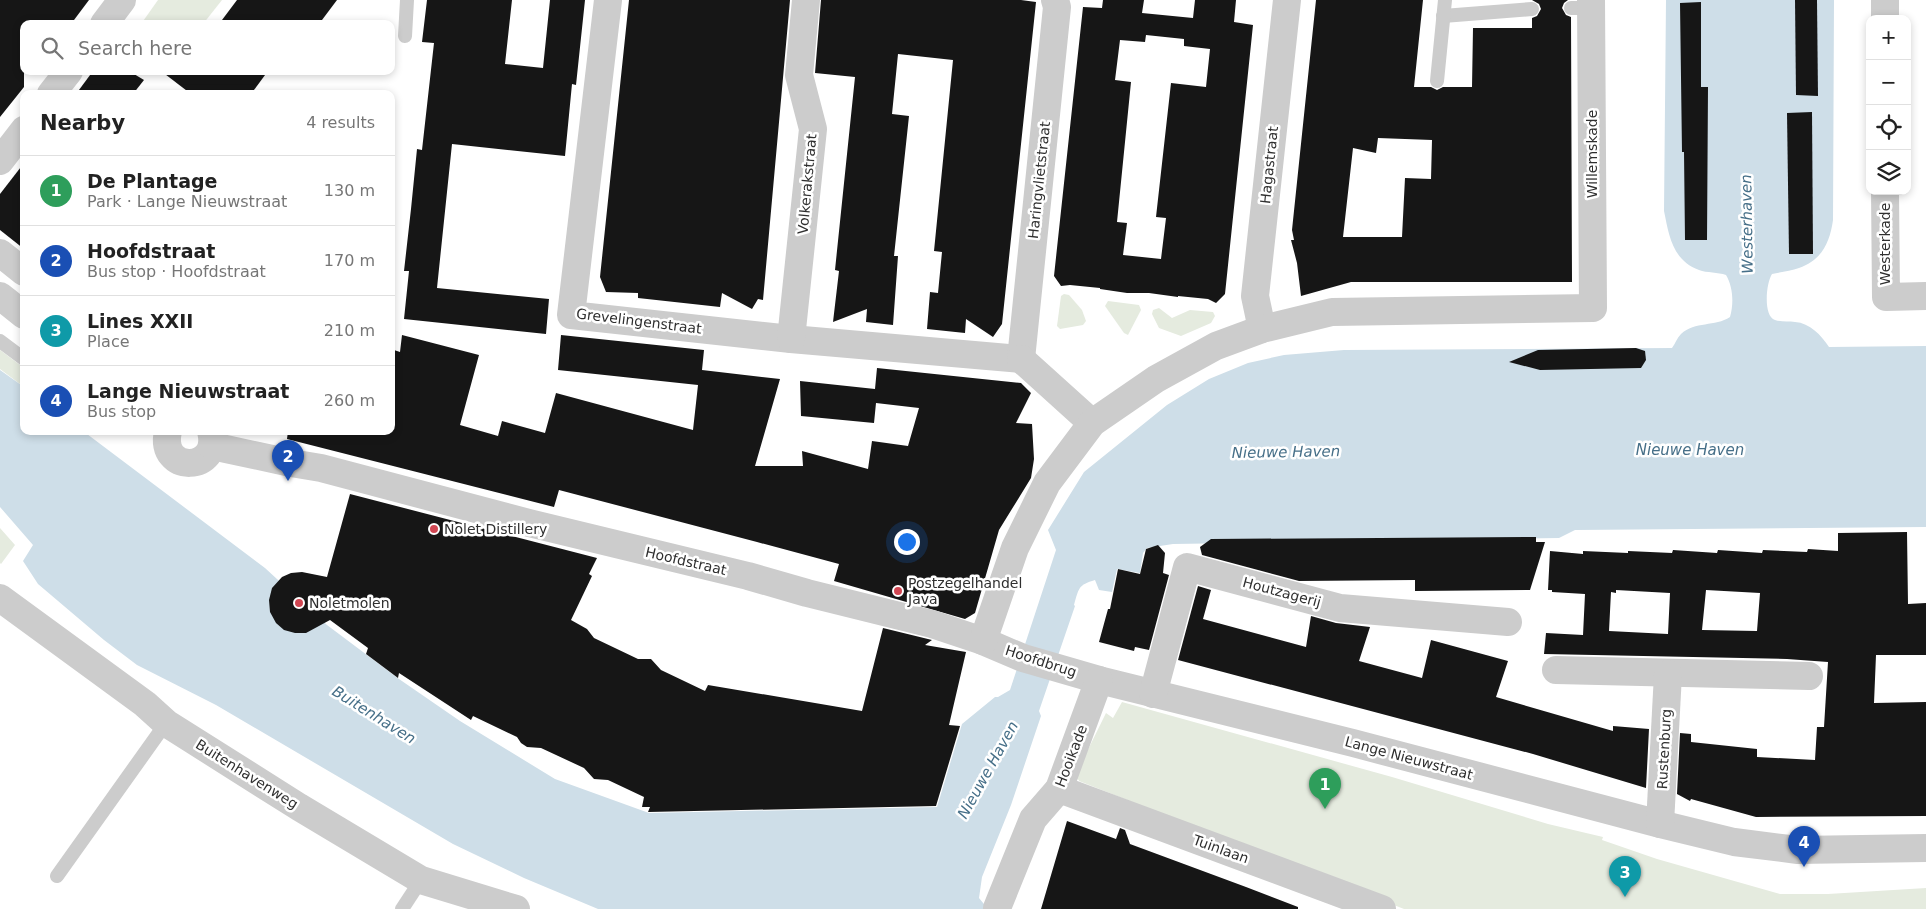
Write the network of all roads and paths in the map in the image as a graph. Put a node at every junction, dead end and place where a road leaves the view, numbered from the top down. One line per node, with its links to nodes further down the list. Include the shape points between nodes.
1 (122, 0): 13 (street)
2 (407, 0): 14 (lane)
3 (608, 0): 27 (street, Grevelingenstraat, via 571,315)
4 (806, 0): 27 (street, Volkerakstraat, via 798,75 813,129)
5 (1055, 0): 30 (street, Haringvlietstraat, via 1057,7)
6 (1287, 0): 26 (street, Hagastraat, via 1255,296)
7 (1445, 0): 12 (lane)
8 (1885, 0): 11 (street)
9 (1584, 6): 26 (street, Willemskade, via 1593,308 1332,312)
10 (1532, 10): 12 (lane)
11 (1885, 15)
12 (1443, 16): 16 (lane)
13 (107, 20)
14 (405, 36)
15 (66, 75): 17 (street)
16 (1437, 81)
17 (55, 90)
18 (20, 135): 19 (street)
19 (0, 161)
20 (1885, 195): 24 (street, Westerkade, via 1886,297)
21 (0, 253): 22 (street)
22 (20, 269)
23 (0, 296): 25 (street)
24 (1926, 296)
25 (20, 312)
26 (1262, 329): 31 (street, via 1199,355 1156,379)
27 (791, 339): 30 (street, Grevelingenstraat)
28 (0, 341): 29 (lane)
29 (20, 356)
30 (1021, 359): 31 (street)
31 (1092, 423): 36 (street, via 1047,483 1015,548)
32 (162, 435): 33 (street, via 175,459 190,464 204,458)
33 (212, 438): 36 (street, Hoofdstraat, via 291,463 748,576)
34 (0, 598): 42 (street, Buitenhavenweg)
35 (1508, 622): 41 (street, Houtzagerij, via 1340,608 1187,567)
36 (983, 640): 40 (street, Hoofdbrug, via 1023,658)
37 (1556, 670): 38 (street)
38 (1668, 674): 39 (street); 44 (street, Rustenburg)
39 (1809, 676)
40 (1099, 680): 41 (street, Lange Nieuwstraat); 43 (street, Hooikade)
41 (1153, 694): 44 (street, Lange Nieuwstraat, via 1344,740)
42 (166, 722): 46 (lane); 47 (street, Buitenhavenweg)
43 (1059, 789): 48 (street, Hooikade, via 1032,819); 51 (street, Tuinlaan)
44 (1660, 824): 45 (street, Lange Nieuwstraat, via 1734,842 1798,850)
45 (1926, 848)
46 (57, 876)
47 (421, 880): 49 (lane); 50 (street, Buitenhavenweg)
48 (997, 908)
49 (402, 909)
50 (516, 909)
51 (1382, 909)

